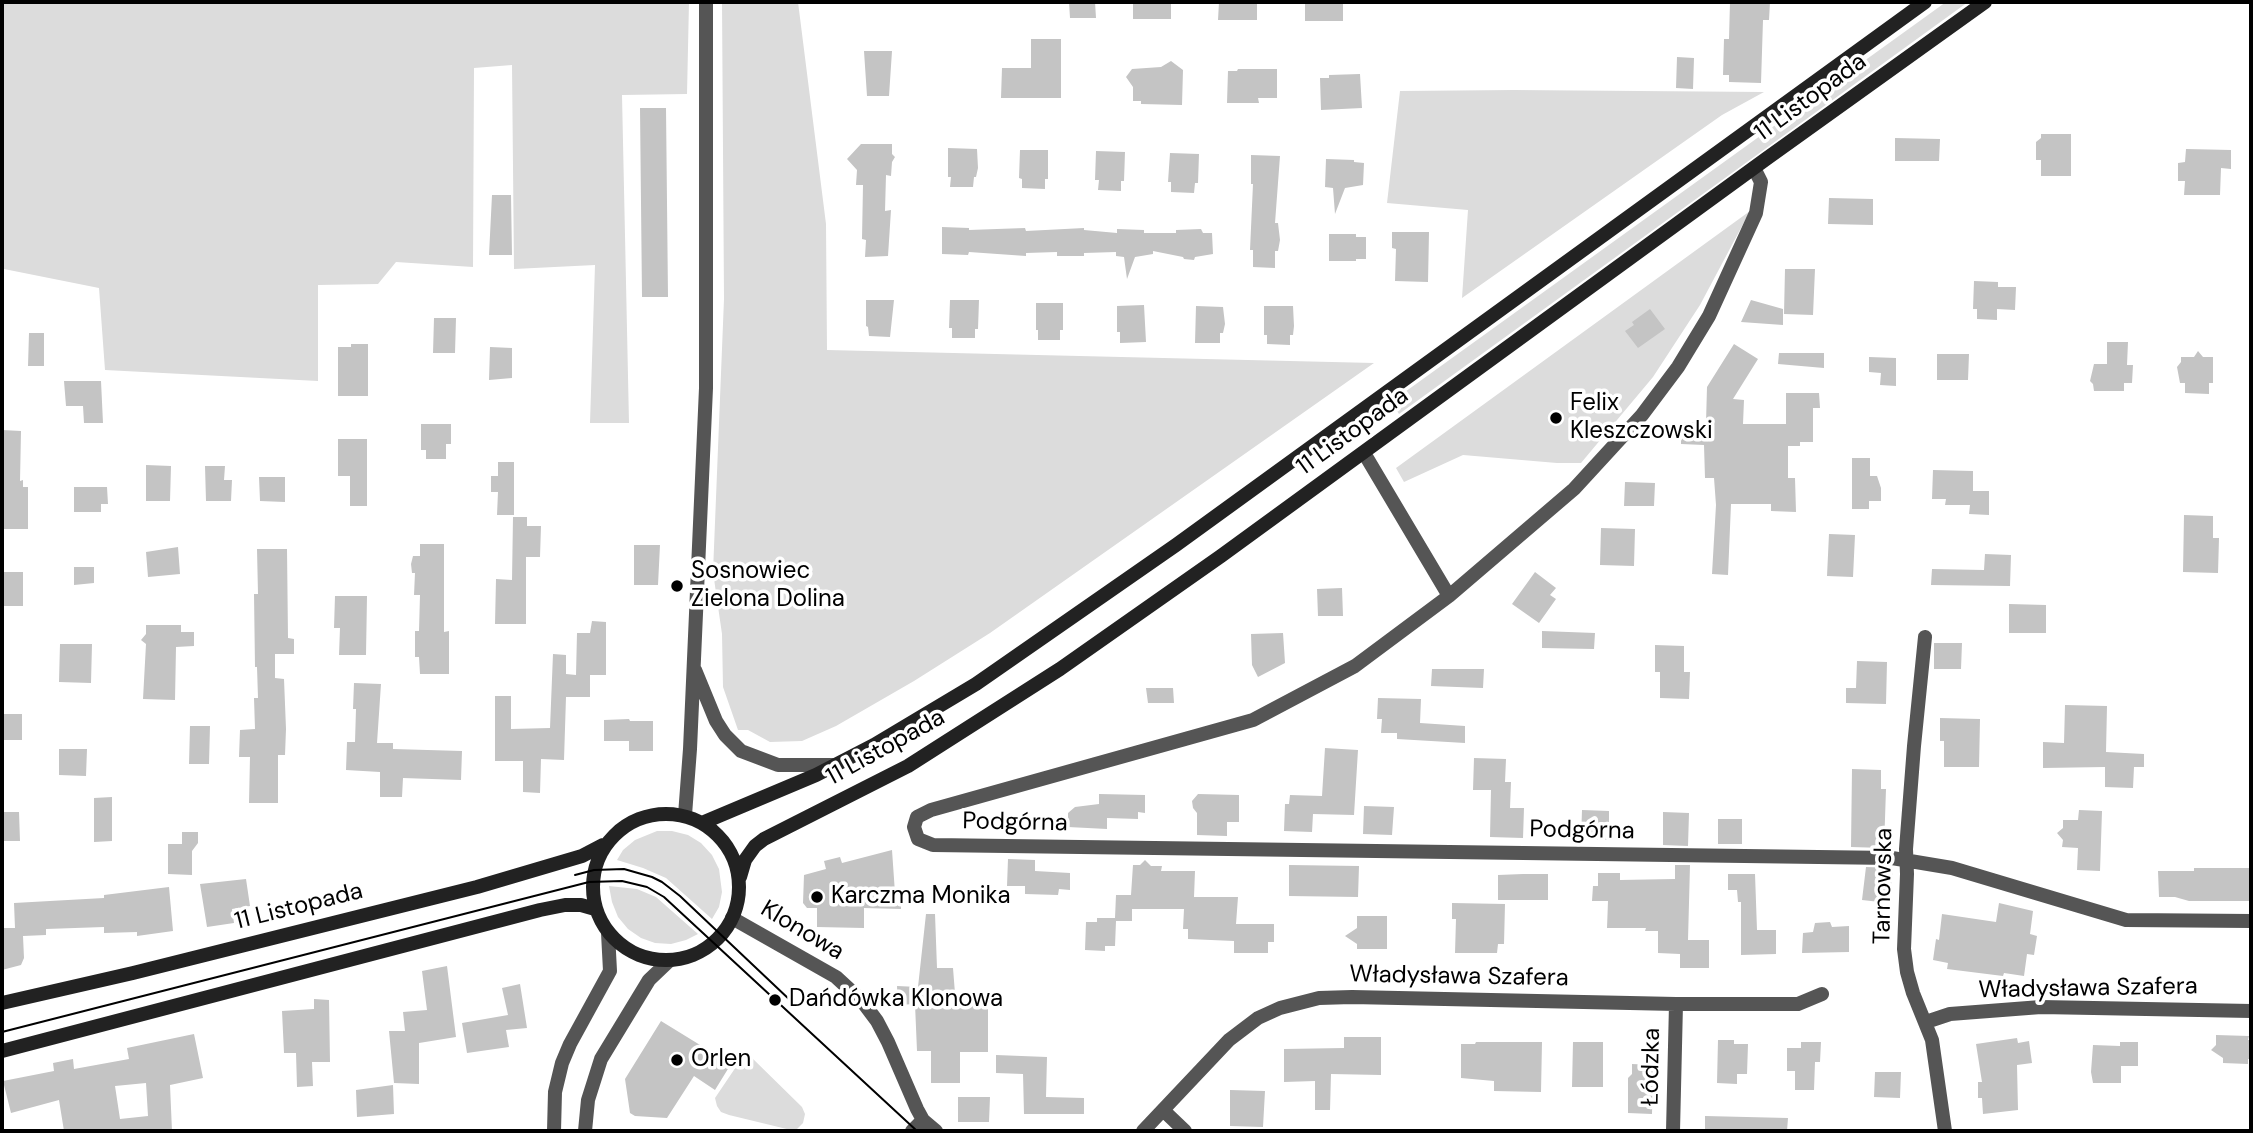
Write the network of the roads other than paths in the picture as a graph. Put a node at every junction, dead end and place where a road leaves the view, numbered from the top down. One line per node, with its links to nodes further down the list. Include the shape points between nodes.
1 (706, 2): 8 (street, via 706,388)
2 (1924, 2): 9 (main road, 11 Listopada, via 1084,611 976,684)
3 (1985, 2): 4 (main road, 11 Listopada)
4 (1754, 168): 5 (main road, 11 Listopada); 6 (street, via 1761,181 1756,213 1709,316 1678,367 1642,415 1574,489)
5 (1364, 453): 6 (street); 14 (main road, 11 Listopada, via 1004,706 908,766 764,839 745,860)
6 (1449, 596): 13 (street, Podgórna, via 1355,666 1253,720 931,810 917,817 918,839 933,845)
7 (1926, 637): 13 (street, Tarnowska)
8 (694, 666): 9 (street, via 716,721 741,751 778,765); 10 (street)
9 (834, 765): 11 (main road, 11 Listopada)
10 (685, 815): 11 (main road); 12 (main road, via 643,817)
11 (702, 822): 14 (main road, via 726,844)
12 (604, 845): 15 (main road, via 593,876); 21 (main road, 11 Listopada, via 582,856 477,887)
13 (1906, 859): 17 (street, Podgórna, via 2126,919); 24 (street, Tarnowska, via 1904,949 1907,972)
14 (740, 877): 16 (main road)
15 (595, 909): 18 (main road); 25 (main road, via 565,905 540,910)
16 (732, 918): 19 (main road, via 706,948 685,959); 27 (street, Klonowa, via 850,989 877,1021)
17 (2251, 921)
18 (608, 933): 19 (main road, via 636,955); 28 (street, via 610,971 562,1063 555,1092)
19 (670, 960): 29 (street, via 649,980 601,1059 588,1100)
20 (1822, 994): 22 (street, Władysława Szafera, via 1798,1004)
21 (2, 1003)
22 (1676, 1004): 26 (street, Władysława Szafera, via 1319,998 1258,1017 1229,1040); 34 (street, Łódzka)
23 (2251, 1011): 24 (street, Władysława Szafera, via 2041,1007 1950,1014)
24 (1926, 1023): 35 (street, Tarnowska)
25 (2, 1051)
26 (1163, 1110): 32 (street, Władysława Szafera); 33 (street)
27 (923, 1120): 30 (street); 31 (street)
28 (554, 1131)
29 (585, 1131)
30 (912, 1131)
31 (936, 1131)
32 (1143, 1131)
33 (1185, 1131)
34 (1673, 1131)
35 (1945, 1131)

